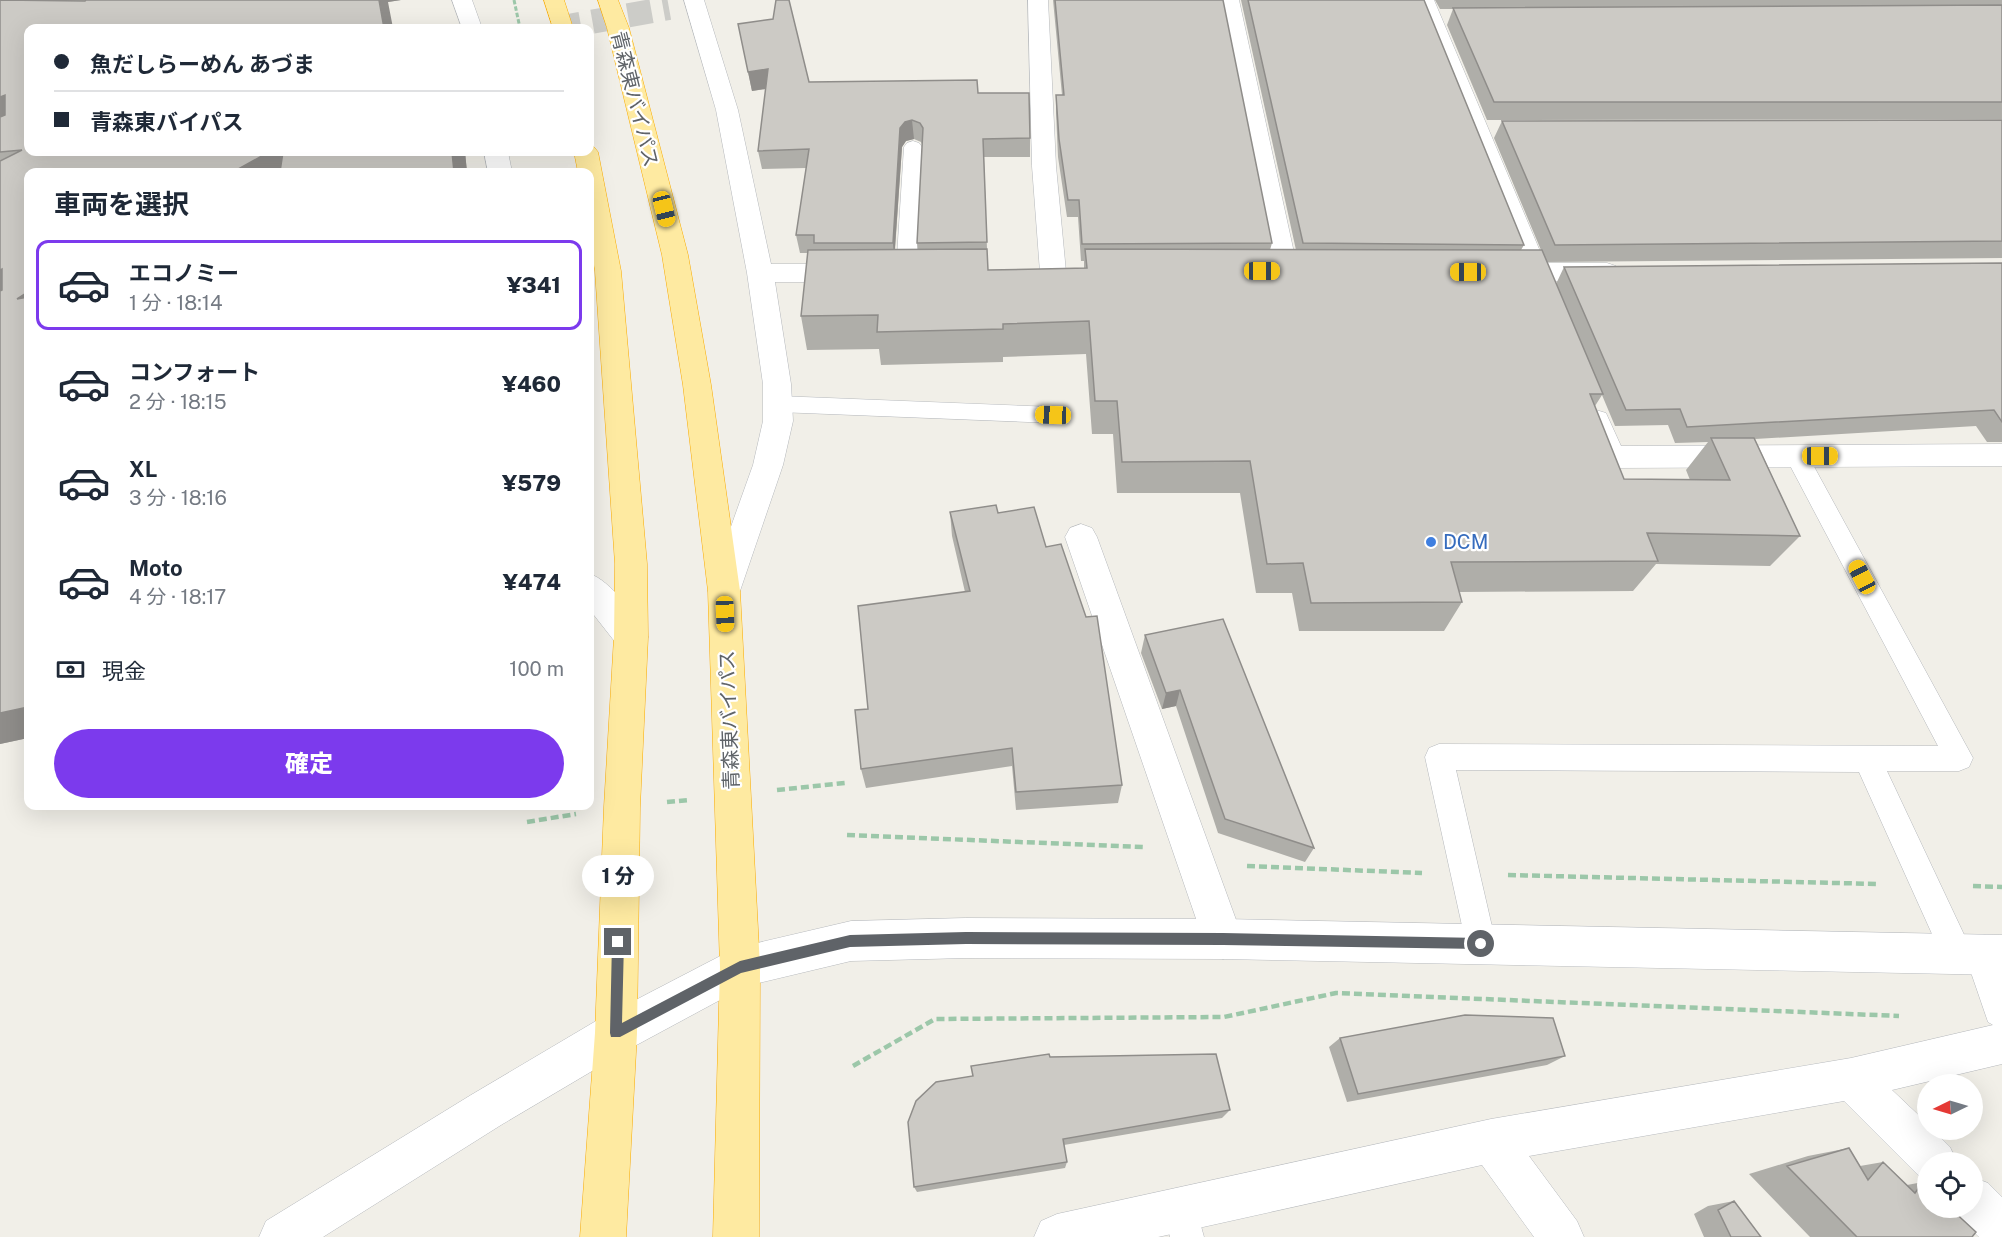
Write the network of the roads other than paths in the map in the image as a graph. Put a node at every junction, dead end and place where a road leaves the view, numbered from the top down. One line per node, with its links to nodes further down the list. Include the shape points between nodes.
1 (462, 0): 9 (street)
2 (554, 0): 10 (highway)
3 (608, 0): 29 (highway, 青森東バイパス, via 675,255 697,385)
4 (1038, 0): 17 (street, via 1044,166)
5 (1229, 0): 15 (street)
6 (689, 4): 20 (street, via 727,110)
7 (1428, 8): 8 (street); 11 (street)
8 (1455, 17)
9 (471, 24)
10 (562, 24)
11 (1476, 129): 12 (street); 21 (street)
12 (1500, 129)
13 (913, 147): 16 (lane)
14 (594, 195): 31 (highway, via 608,271 631,564)
15 (1286, 271)
16 (897, 272): 20 (street)
17 (1053, 272)
18 (1476, 272): 21 (street)
19 (1632, 272): 21 (street)
20 (760, 273): 24 (street)
21 (1536, 273): 22 (street)
22 (1554, 316)
23 (1584, 392): 27 (street, via 1611,457)
24 (778, 404): 25 (lane); 29 (street, via 768,465)
25 (1053, 415)
26 (2002, 455): 27 (street)
27 (1797, 456): 32 (lane, via 1959,758)
28 (1081, 537): 33 (street)
29 (724, 591): 36 (highway, 青森東バイパス)
30 (594, 592): 31 (street)
31 (631, 637): 38 (highway)
32 (1867, 759): 34 (lane, via 1439,756); 35 (lane)
33 (1223, 939): 34 (street); 36 (street, via 850,941)
34 (1481, 944): 35 (street)
35 (1981, 955): 37 (street)
36 (740, 967): 38 (street); 48 (highway, 青森東バイパス)
37 (2002, 1008)
38 (616, 1033): 46 (street); 47 (highway)
39 (2002, 1043): 40 (street)
40 (1851, 1079): 41 (street); 42 (street)
41 (1491, 1141): 44 (street); 50 (street)
42 (1925, 1152)
43 (1983, 1210): 45 (street)
44 (1184, 1223): 49 (street)
45 (2002, 1228)
46 (282, 1237)
47 (603, 1237)
48 (736, 1237)
49 (1056, 1237)
50 (1561, 1237)

